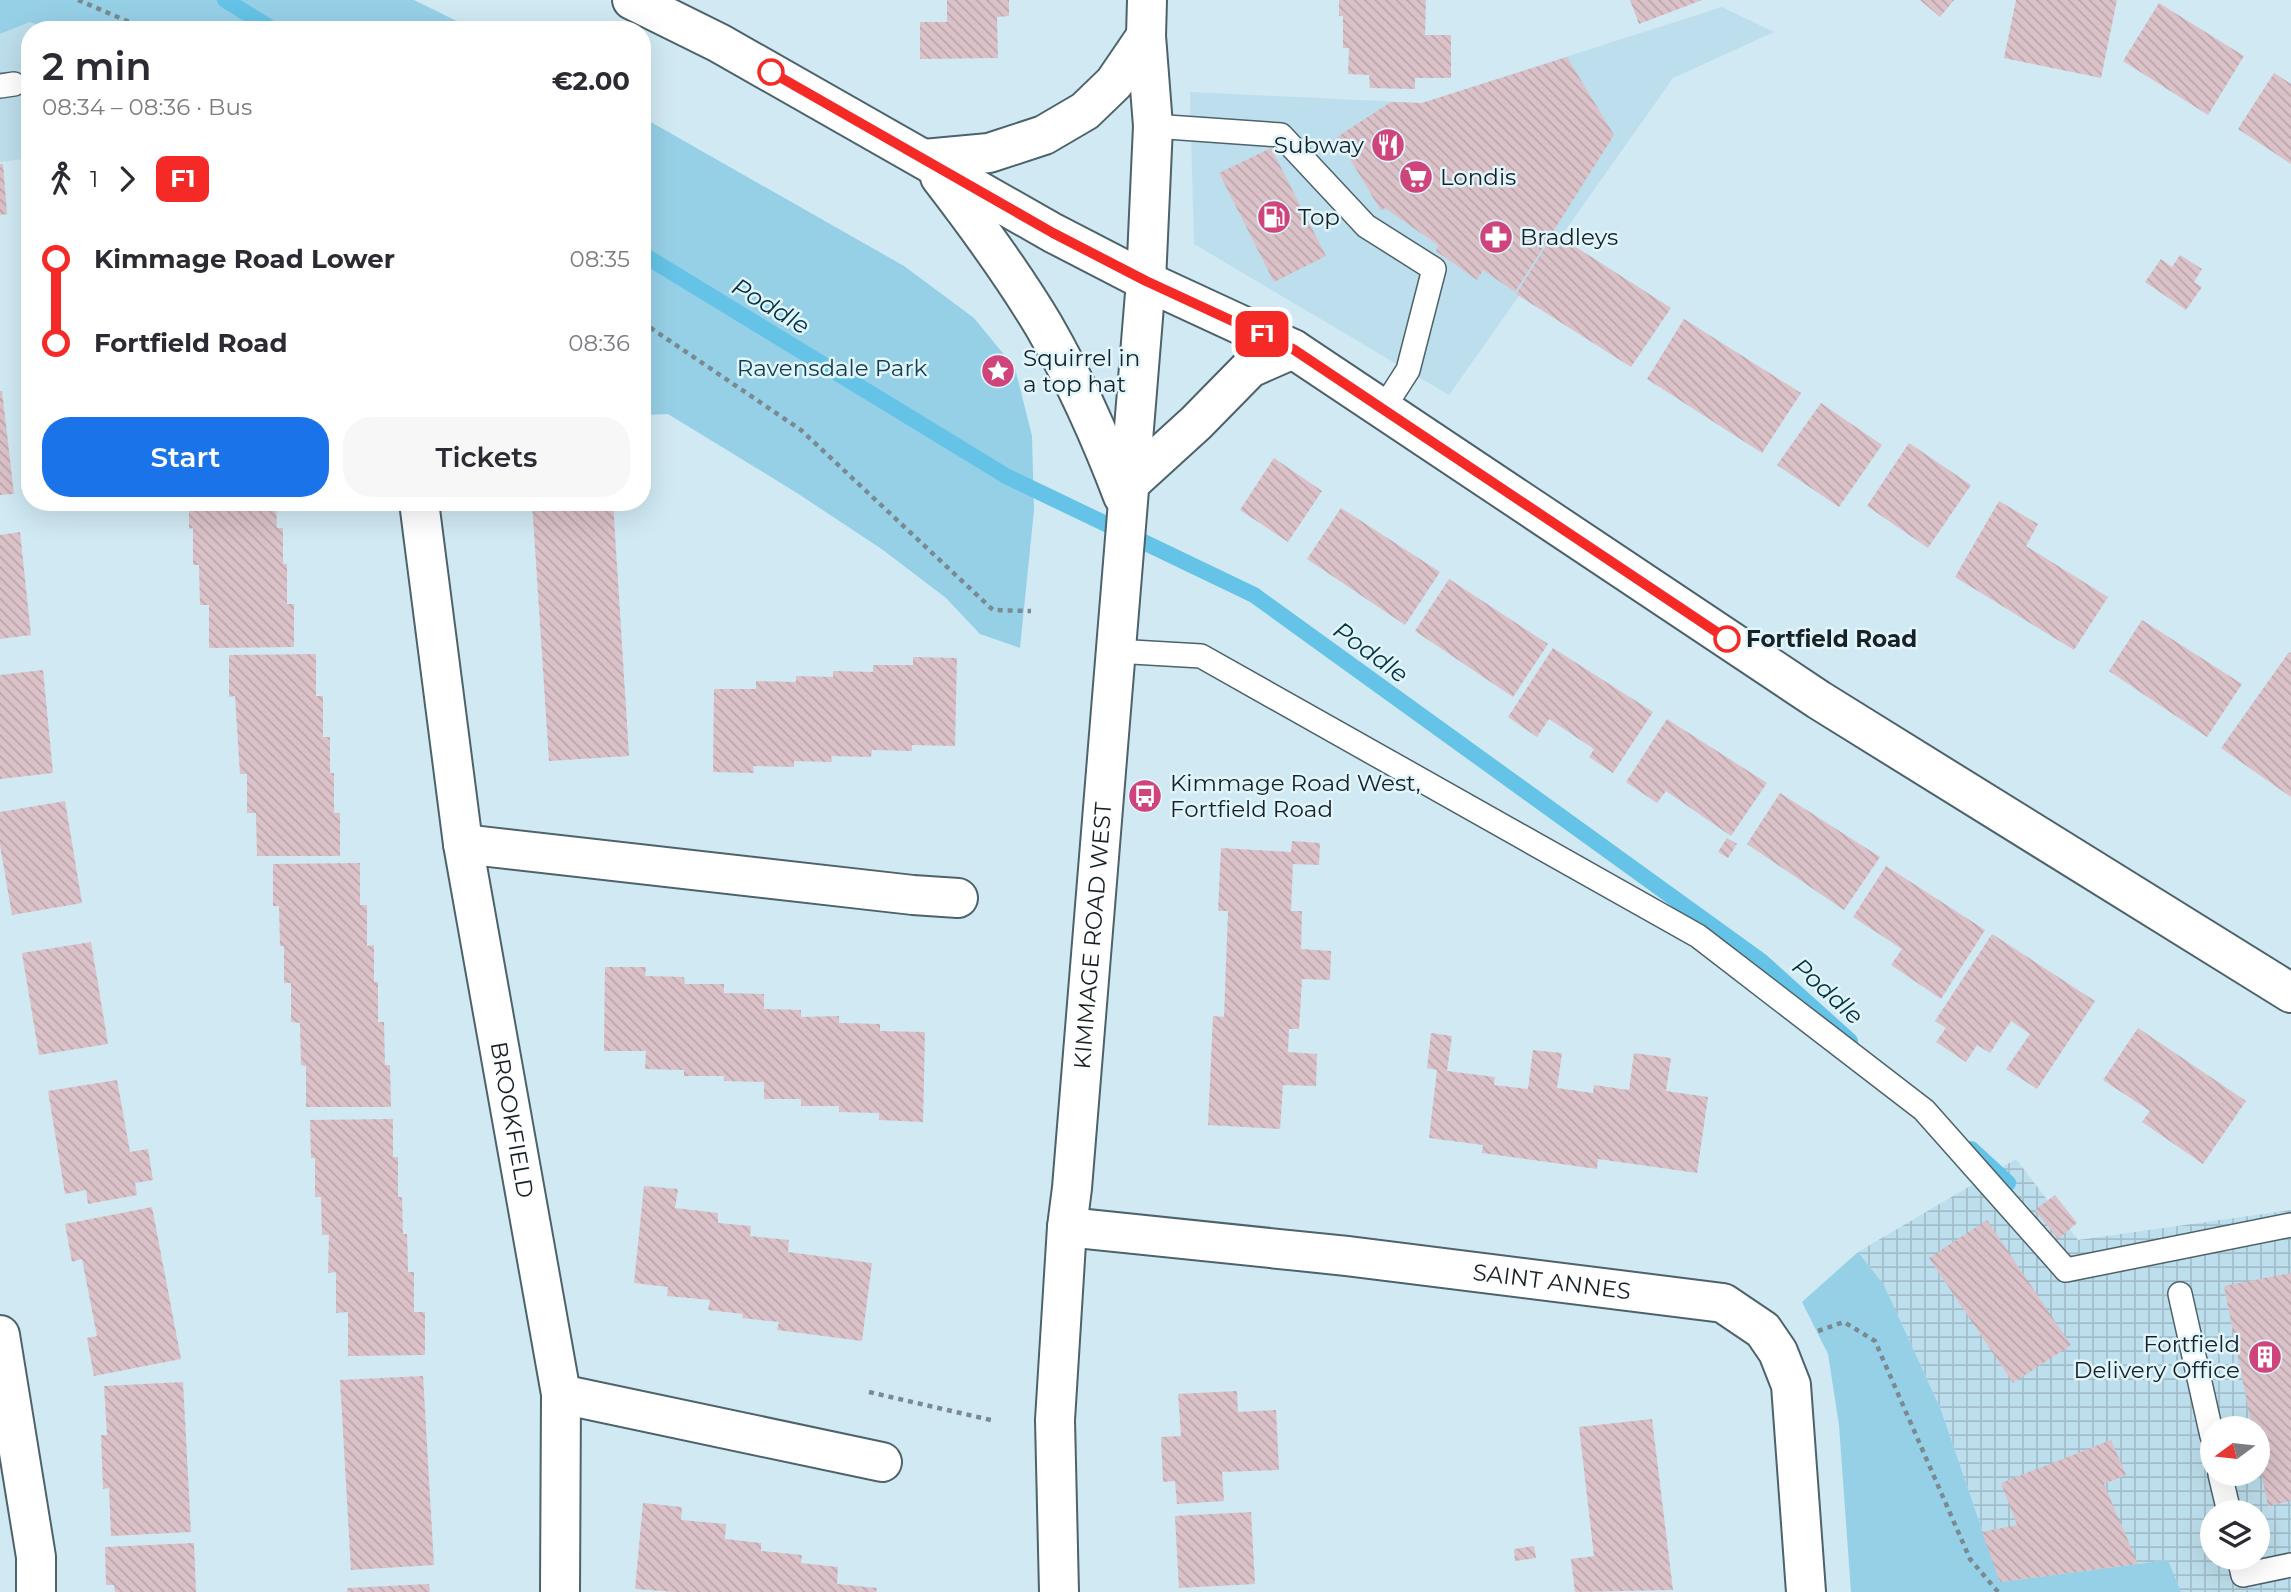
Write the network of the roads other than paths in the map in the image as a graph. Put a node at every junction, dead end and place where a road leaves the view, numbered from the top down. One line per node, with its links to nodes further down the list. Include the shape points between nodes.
1 (632, 0): 4 (main road, via 719,43)
2 (1146, 18): 3 (main road, KIMMAGE ROAD WEST); 4 (main road, via 1114,83 1085,111 1044,135 989,153)
3 (1153, 126): 5 (main road, KIMMAGE ROAD WEST); 7 (lane, via 1281,135 1366,226 1434,269 1408,370)
4 (926, 160): 5 (main road); 8 (main road, via 982,232 1044,327)
5 (1146, 281): 6 (main road); 8 (main road, KIMMAGE ROAD WEST)
6 (1293, 349): 7 (main road); 8 (main road, via 1250,368)
7 (1383, 409): 13 (main road, via 1819,700)
8 (1127, 495): 10 (main road, KIMMAGE ROAD WEST)
9 (420, 511): 11 (main road, BROOKFIELD)
10 (1115, 651): 14 (lane, via 1200,656 1698,936 1924,1110 2066,1270); 15 (main road, KIMMAGE ROAD WEST)
11 (463, 844): 12 (main road); 18 (main road, BROOKFIELD)
12 (958, 898)
13 (2291, 993)
14 (2291, 1225)
15 (1067, 1227): 27 (main road, KIMMAGE ROAD WEST, via 1055,1420); 28 (main road, SAINT ANNES, via 1724,1303 1763,1330 1791,1385)
16 (2180, 1294): 19 (lane)
17 (0, 1335): 25 (main road, via 36,1557)
18 (561, 1394): 20 (main road); 26 (main road, BROOKFIELD)
19 (2207, 1416)
20 (882, 1462)
21 (2291, 1565): 22 (lane)
22 (2270, 1569)
23 (2242, 1570): 24 (lane, via 2243,1575)
24 (2267, 1570)
25 (36, 1592)
26 (560, 1592)
27 (1059, 1592)
28 (1807, 1592)

